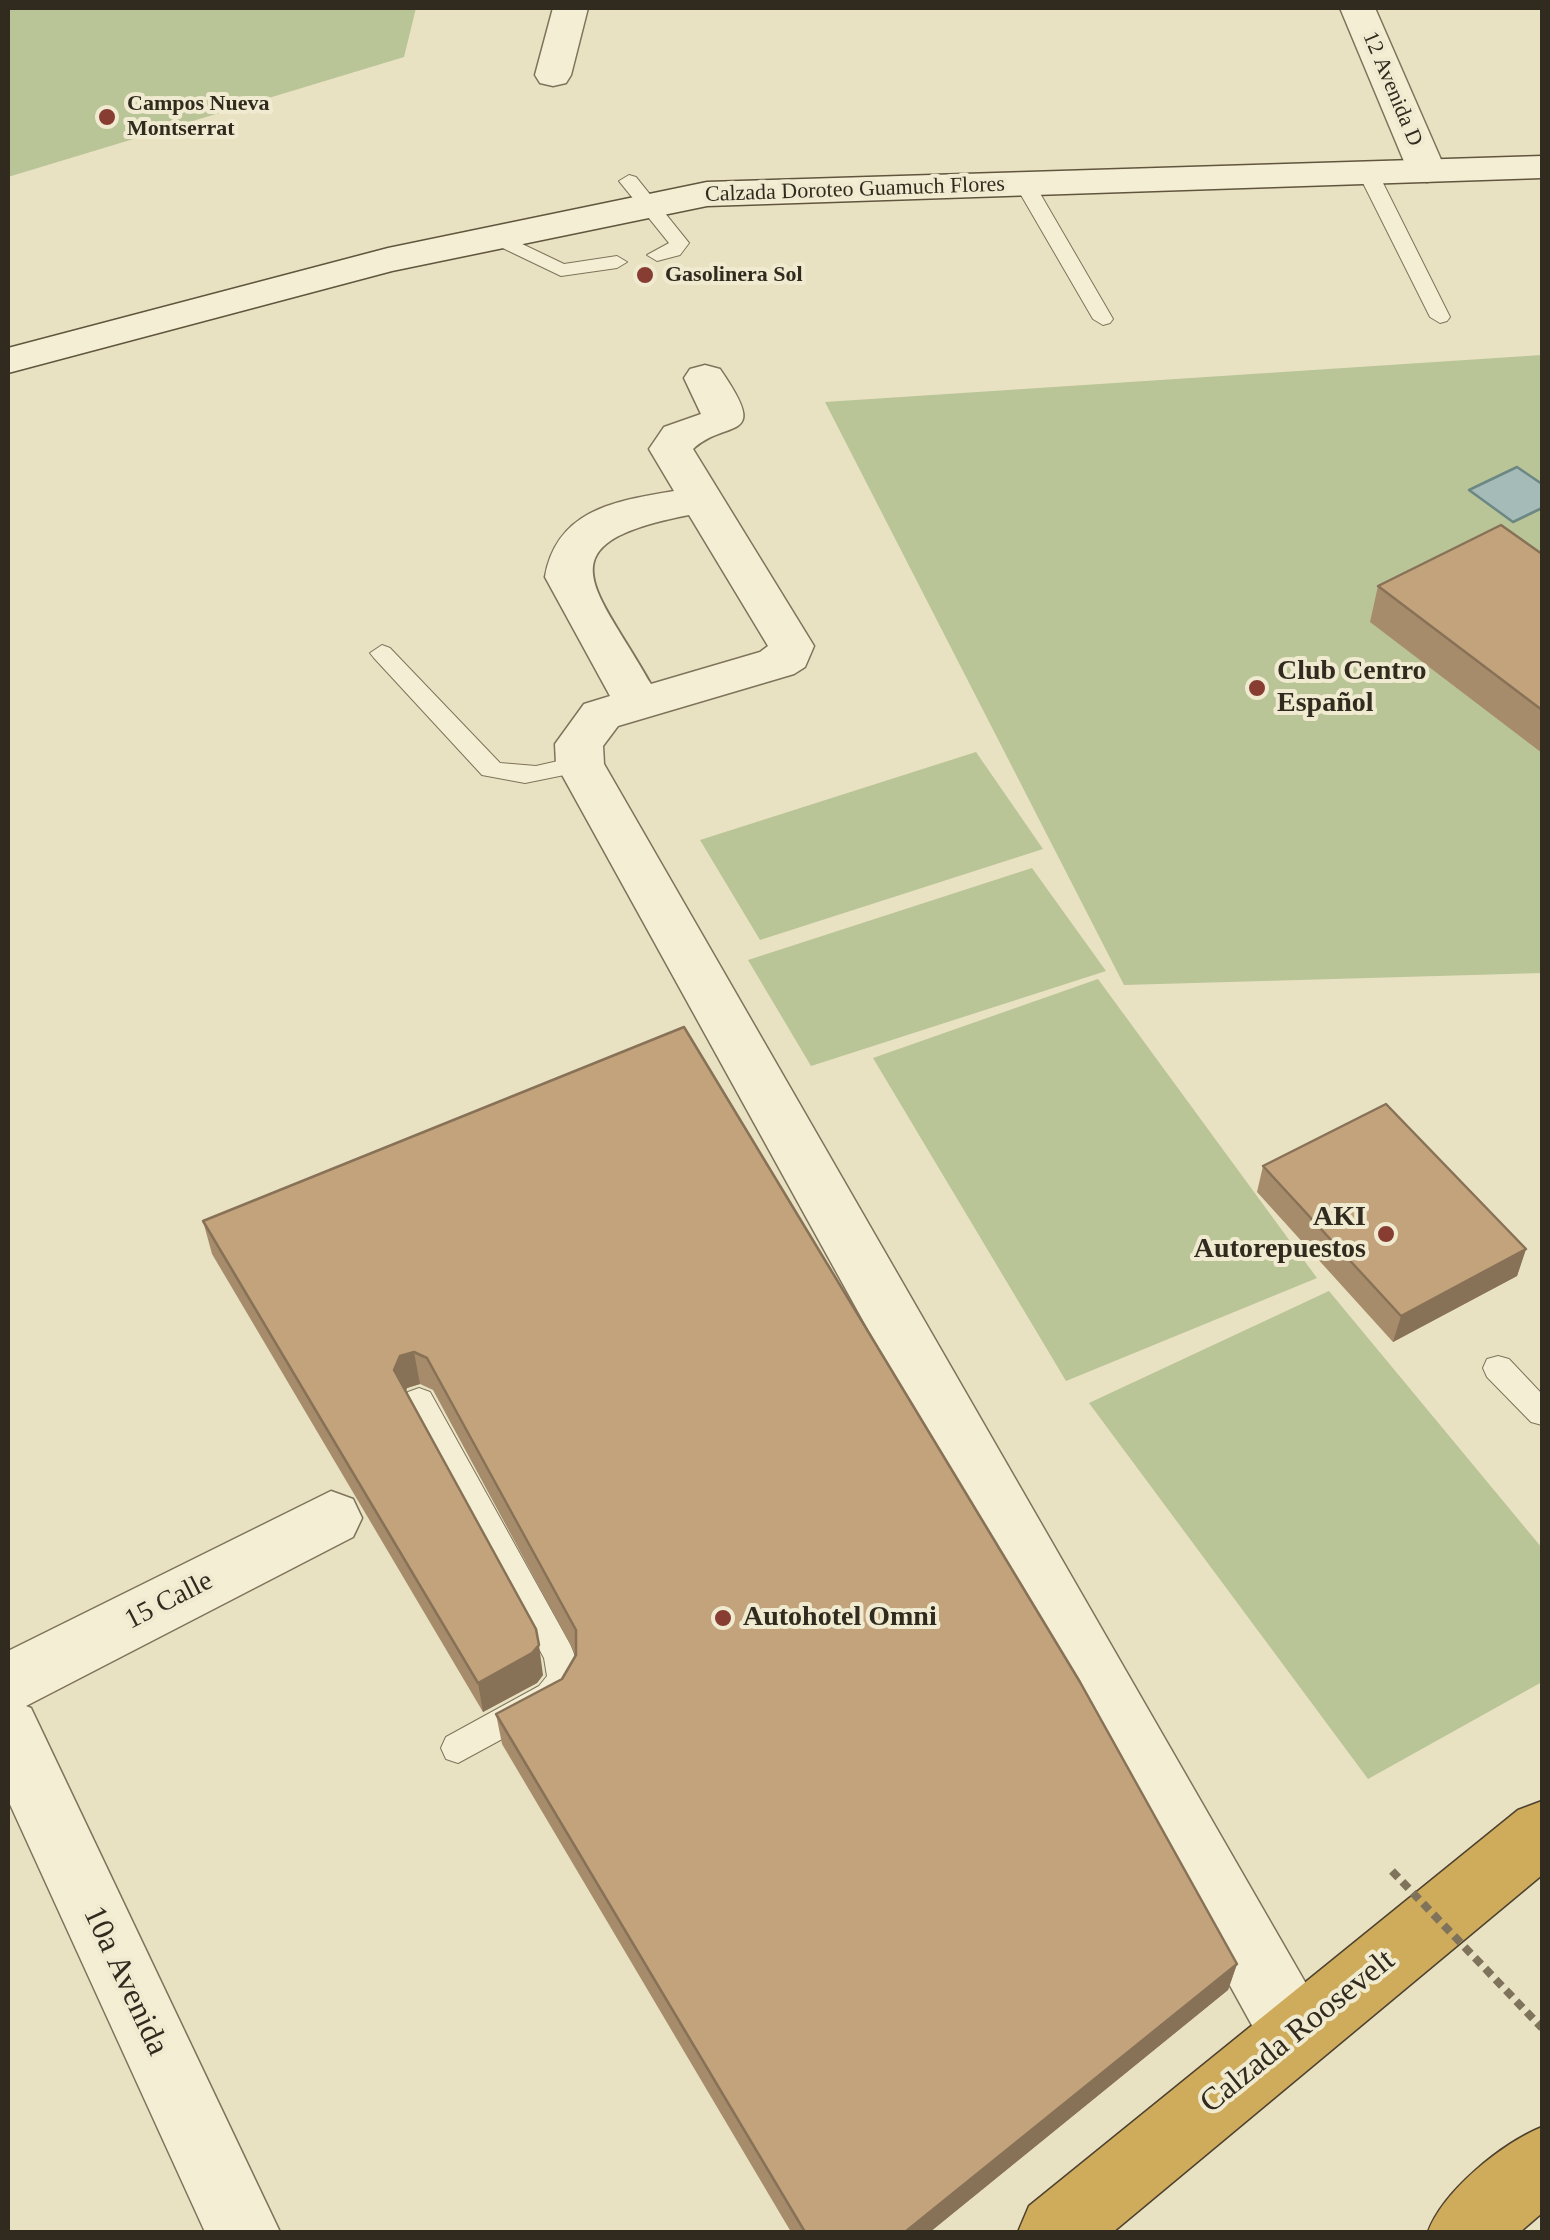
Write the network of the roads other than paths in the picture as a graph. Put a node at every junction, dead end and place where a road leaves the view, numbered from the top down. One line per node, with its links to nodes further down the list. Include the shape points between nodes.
1 (570, 8): 3 (main road)
2 (1356, 8): 5 (main road, 12 Avenida D)
3 (554, 75)
4 (1542, 144): 5 (main road, Calzada Doroteo Guamuch Flores)
5 (1422, 160): 6 (main road, Calzada Doroteo Guamuch Flores); 7 (main road, Calzada Doroteo Guamuch Flores); 9 (main road, Calzada Doroteo Guamuch Flores, via 768,166)
6 (1542, 167)
7 (1368, 173): 8 (main road, Calzada Doroteo Guamuch Flores); 14 (lane)
8 (1024, 183): 9 (main road, Calzada Doroteo Guamuch Flores); 15 (lane)
9 (638, 193): 10 (main road, Calzada Doroteo Guamuch Flores); 11 (main road, Calzada Doroteo Guamuch Flores); 12 (lane, via 678,242)
10 (495, 236): 11 (main road, Calzada Doroteo Guamuch Flores); 13 (lane, via 561,270)
11 (417, 240): 16 (main road, Calzada Doroteo Guamuch Flores); 17 (main road, Calzada Doroteo Guamuch Flores)
12 (657, 255)
13 (617, 262)
14 (1440, 317)
15 (1102, 319)
16 (8, 334)
17 (8, 361)
18 (704, 378): 19 (main road, via 721,421 679,436 671,449)
19 (701, 499): 21 (main road, via 597,524 568,558 568,577); 21 (main road, via 791,646 788,656)
20 (382, 653): 22 (lane, via 492,769 525,777)
21 (637, 702): 22 (main road, via 600,715 579,744)
22 (580, 764): 31 (main road)
23 (1498, 1368): 25 (lane)
24 (419, 1401): 29 (lane, via 565,1671 551,1696)
25 (1542, 1412)
26 (331, 1518): 27 (main road, 15 Calle)
27 (8, 1683)
28 (8, 1729): 33 (main road, 10a Avenida)
29 (458, 1748)
30 (1542, 1833): 31 (highway, Calzada Roosevelt)
31 (1295, 2032): 34 (highway, Calzada Roosevelt)
32 (1542, 2164): 35 (highway)
33 (243, 2232)
34 (1055, 2232)
35 (1465, 2232)

